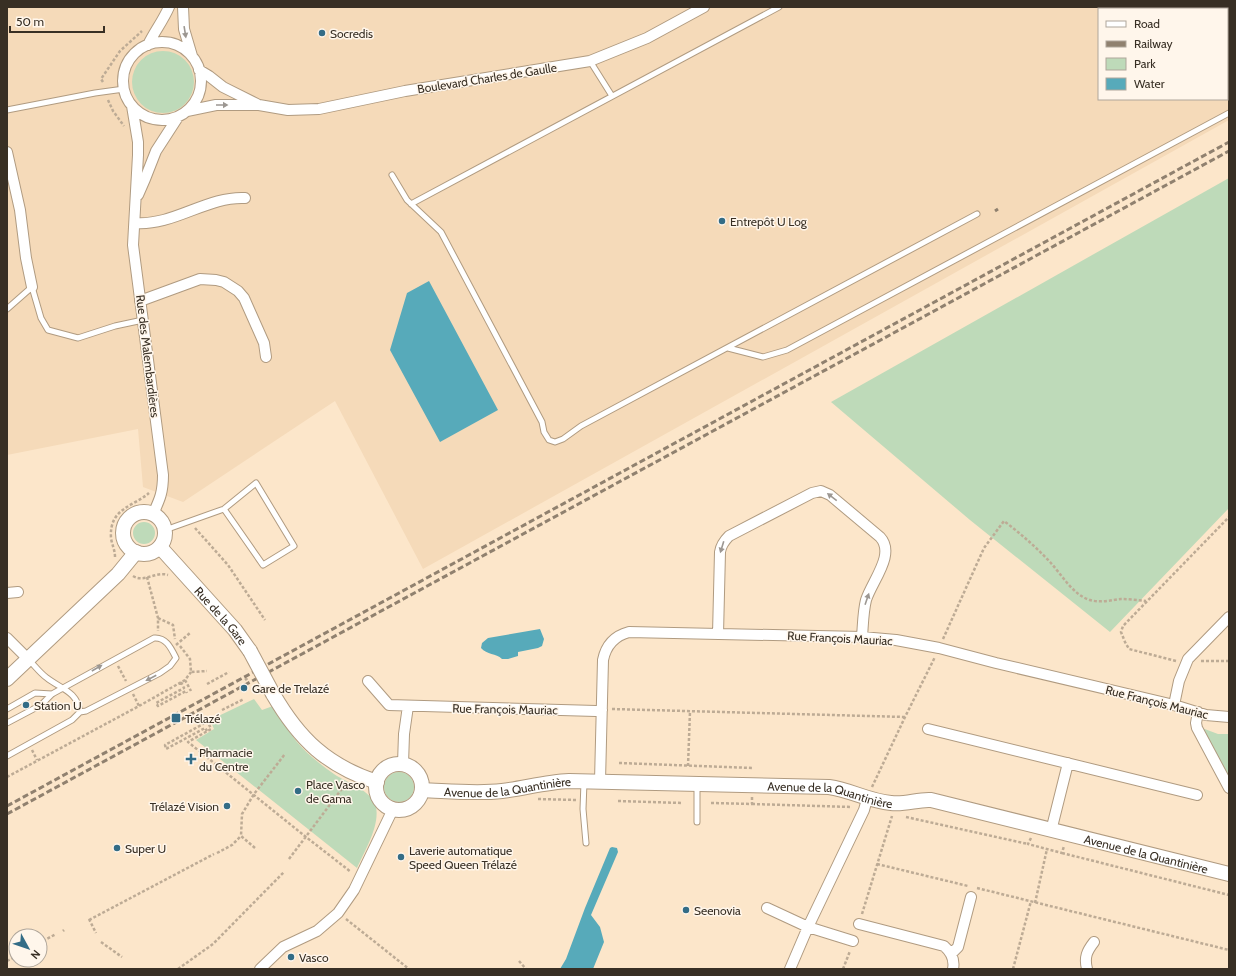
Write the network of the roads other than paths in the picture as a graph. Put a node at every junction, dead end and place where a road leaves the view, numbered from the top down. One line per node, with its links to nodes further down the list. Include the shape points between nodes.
1 (169, 7): 5 (street)
2 (184, 7): 6 (street, one-way to 6, via 184,29)
3 (704, 7): 7 (street, Boulevard Charles de Gaulle, via 647,38)
4 (779, 7): 10 (lane)
5 (148, 45): 6 (street, via 172,44 181,47); 9 (street, via 136,52 126,66)
6 (192, 56): 8 (street)
7 (590, 61): 10 (lane); 11 (street, Boulevard Charles de Gaulle, via 413,90 319,109 288,110)
8 (199, 70): 11 (street, Boulevard Charles de Gaulle, via 223,87); 14 (street, via 201,82 198,94)
9 (124, 89): 12 (street); 13 (lane)
10 (612, 96): 21 (lane)
11 (259, 105): 14 (street, Boulevard Charles de Gaulle, one-way to 11, via 216,105)
12 (132, 106): 16 (street, via 141,114 153,119); 19 (street, Rue des Malembardières, via 138,142)
13 (7, 110)
14 (187, 111): 16 (street)
15 (1229, 113): 28 (lane, via 787,350 762,357)
16 (178, 117): 19 (street, Rue des Malembardières, via 156,151)
17 (7, 152): 24 (street, via 20,210)
18 (392, 175): 21 (lane)
19 (137, 197): 23 (street, Rue des Malembardières)
20 (245, 198): 23 (street, via 228,199 153,223)
21 (411, 204): 28 (lane, via 441,232 542,422 549,440 563,440 581,426)
22 (977, 214): 28 (lane)
23 (135, 223): 25 (street, Rue des Malembardières, via 133,245)
24 (32, 287): 26 (lane); 27 (lane, via 41,318 48,330 78,338)
25 (140, 301): 27 (street, Rue des Malembardières); 29 (street, via 200,279 224,282 244,298 264,343)
26 (7, 309)
27 (143, 320): 31 (street, Rue des Malembardières, via 163,475 161,498)
28 (728, 348)
29 (266, 357)
30 (224, 509): 30 (lane, via 256,482 294,546 263,565); 32 (lane)
31 (153, 514): 32 (street, via 160,519); 34 (street, via 137,514 125,525 125,541)
32 (165, 530): 33 (street)
33 (160, 547): 34 (street, via 149,554); 60 (street, Rue de la Gare, bridge, via 235,630 250,650 273,694 301,734 328,759 351,773)
34 (136, 552): 41 (street, via 114,578)
35 (18, 592): 36 (street)
36 (7, 593)
37 (1229, 617): 46 (street, via 1188,659 1179,681)
38 (718, 634): 39 (street, Rue François Mauriac); 39 (street, one-way to 38, via 865,605 885,557 885,544 830,495 820,491 729,536 722,544); 49 (street, Rue François Mauriac, via 629,632 616,637 607,647 603,660)
39 (862, 637): 46 (street, Rue François Mauriac, via 939,648)
40 (7, 638): 41 (street)
41 (28, 659): 42 (street); 44 (lane, via 46,677)
42 (7, 679)
43 (368, 681): 47 (street, Rue François Mauriac, via 389,705)
44 (63, 688): 45 (lane); 50 (lane, via 75,697); 50 (lane, one-way to 50, via 154,638 160,637 168,644 176,658 170,666 130,689)
45 (52, 694): 48 (lane, via 34,693); 53 (lane, via 41,705)
46 (1174, 705): 51 (street, Rue François Mauriac)
47 (408, 706): 49 (street, Rue François Mauriac); 57 (street)
48 (7, 709)
49 (607, 709): 59 (street, Rue François Mauriac)
50 (80, 712): 55 (lane, via 72,720)
51 (1198, 712): 52 (street, Rue François Mauriac); 62 (street, via 1197,728)
52 (1229, 717)
53 (7, 723)
54 (928, 729): 56 (street)
55 (7, 756)
56 (1068, 763): 64 (street); 68 (street)
57 (403, 764): 60 (street, via 386,768); 63 (street, via 416,772 421,780)
58 (584, 781): 59 (street, Avenue de la Quantinière); 63 (street, Avenue de la Quantinière, via 543,783 501,791); 69 (lane)
59 (600, 781): 61 (street, Avenue de la Quantinière)
60 (377, 782): 66 (street, via 380,798 387,806)
61 (697, 784): 65 (street, Avenue de la Quantinière, via 838,788); 67 (lane)
62 (1229, 788)
63 (422, 790): 66 (street, via 412,806 404,809)
64 (1197, 795)
65 (866, 805): 68 (street, Avenue de la Quantinière, via 892,811 922,799 931,800); 74 (street)
66 (393, 808): 78 (street, via 354,890 338,914 317,931 283,947)
67 (697, 822)
68 (1051, 831): 70 (street, Avenue de la Quantinière)
69 (586, 843)
70 (1229, 874)
71 (971, 897): 77 (street, via 958,947)
72 (767, 908): 74 (street)
73 (859, 924): 77 (street, via 939,944)
74 (808, 927): 75 (street); 79 (street)
75 (853, 941)
76 (1094, 942): 81 (street, via 1086,954)
77 (951, 954): 80 (street)
78 (260, 969)
79 (790, 969)
80 (953, 969)
81 (1087, 969)

